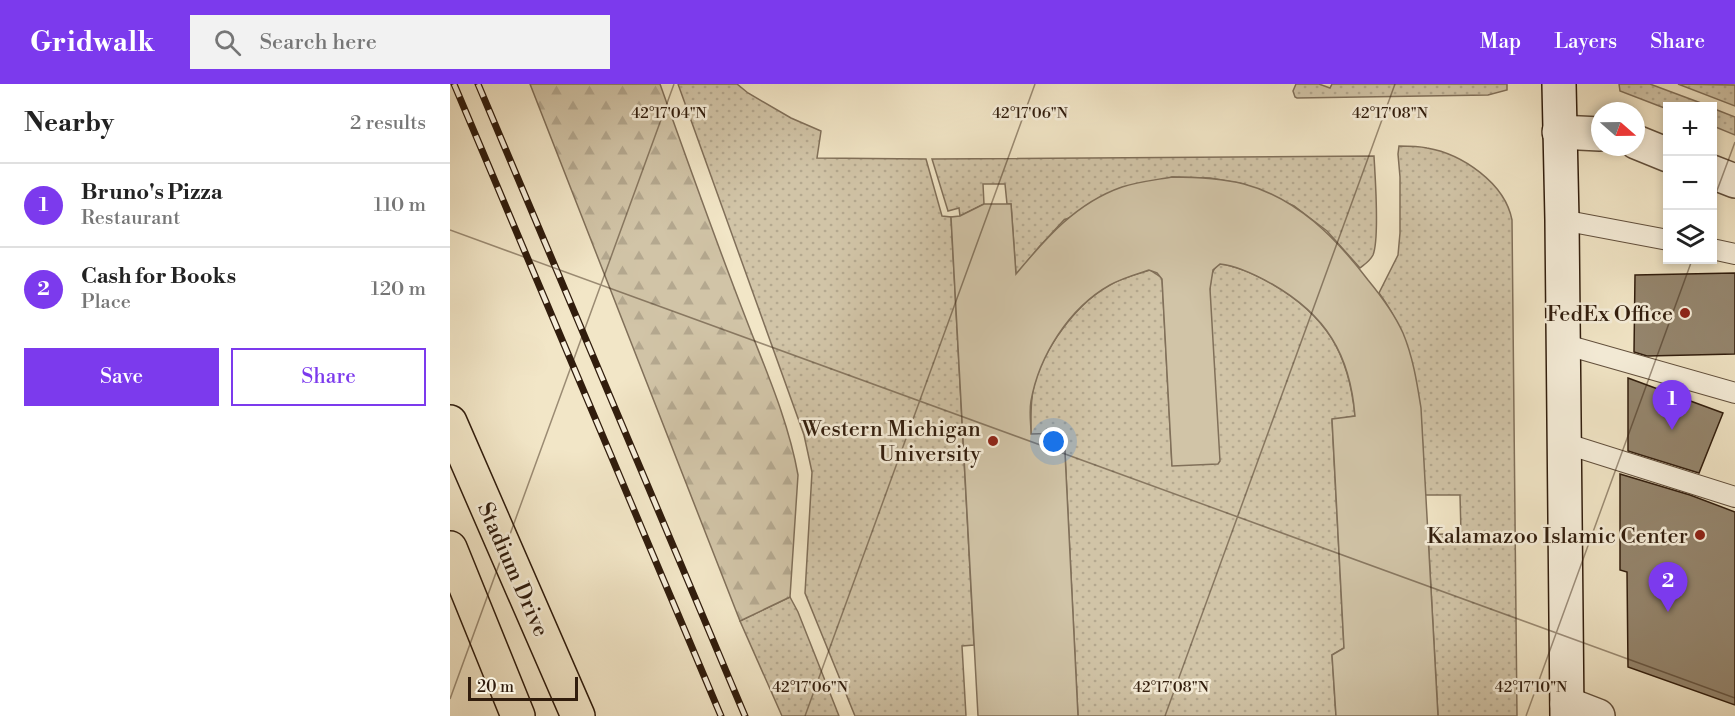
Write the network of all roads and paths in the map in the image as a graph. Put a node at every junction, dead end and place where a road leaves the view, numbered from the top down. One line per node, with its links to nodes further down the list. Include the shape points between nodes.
1 (1559, 84): 2 (street)
2 (1559, 132): 3 (street); 8 (street)
3 (1591, 134)
4 (1645, 146): 5 (street)
5 (1663, 153)
6 (1717, 174): 7 (street)
7 (1735, 181)
8 (1562, 220): 9 (lane); 12 (street)
9 (1663, 239)
10 (1717, 250): 11 (lane)
11 (1735, 254)
12 (1563, 344): 13 (lane); 15 (street)
13 (1735, 393)
14 (450, 422): 20 (main road, Stadium Drive)
15 (1564, 443): 16 (lane); 18 (street)
16 (1735, 497)
17 (450, 548): 19 (main road)
18 (1567, 710): 21 (street)
19 (518, 716)
20 (578, 716)
21 (1598, 716)

